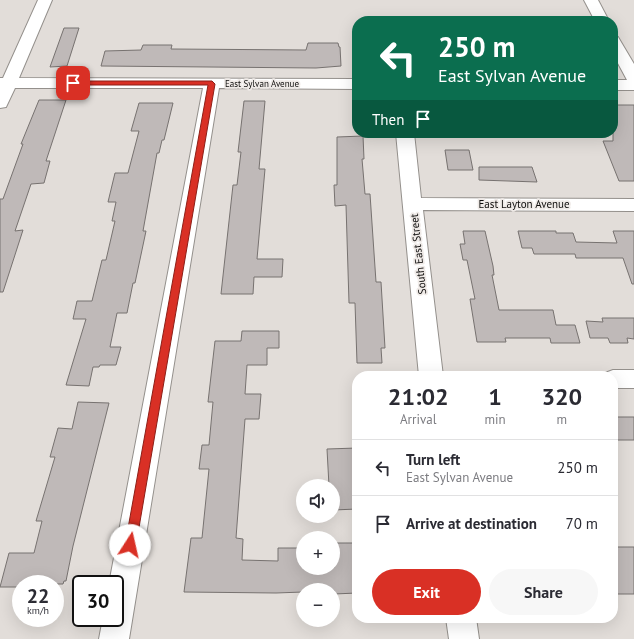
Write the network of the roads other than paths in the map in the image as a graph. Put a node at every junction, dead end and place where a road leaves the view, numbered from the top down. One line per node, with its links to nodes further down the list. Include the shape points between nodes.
1 (45, 0): 6 (street)
2 (591, 0): 3 (street)
3 (599, 16)
4 (618, 49): 5 (street)
5 (634, 78)
6 (4, 83): 7 (street, East Sylvan Avenue); 11 (street)
7 (212, 84): 8 (street, East Sylvan Avenue); 19 (street)
8 (352, 84)
9 (618, 85): 10 (street)
10 (634, 85)
11 (0, 103)
12 (406, 138): 13 (street, South East Street)
13 (413, 204): 14 (street, East Layton Avenue); 15 (street, South East Street)
14 (634, 205)
15 (430, 371)
16 (618, 379): 17 (street)
17 (634, 379)
18 (462, 623): 20 (street)
19 (114, 639)
20 (464, 639)

